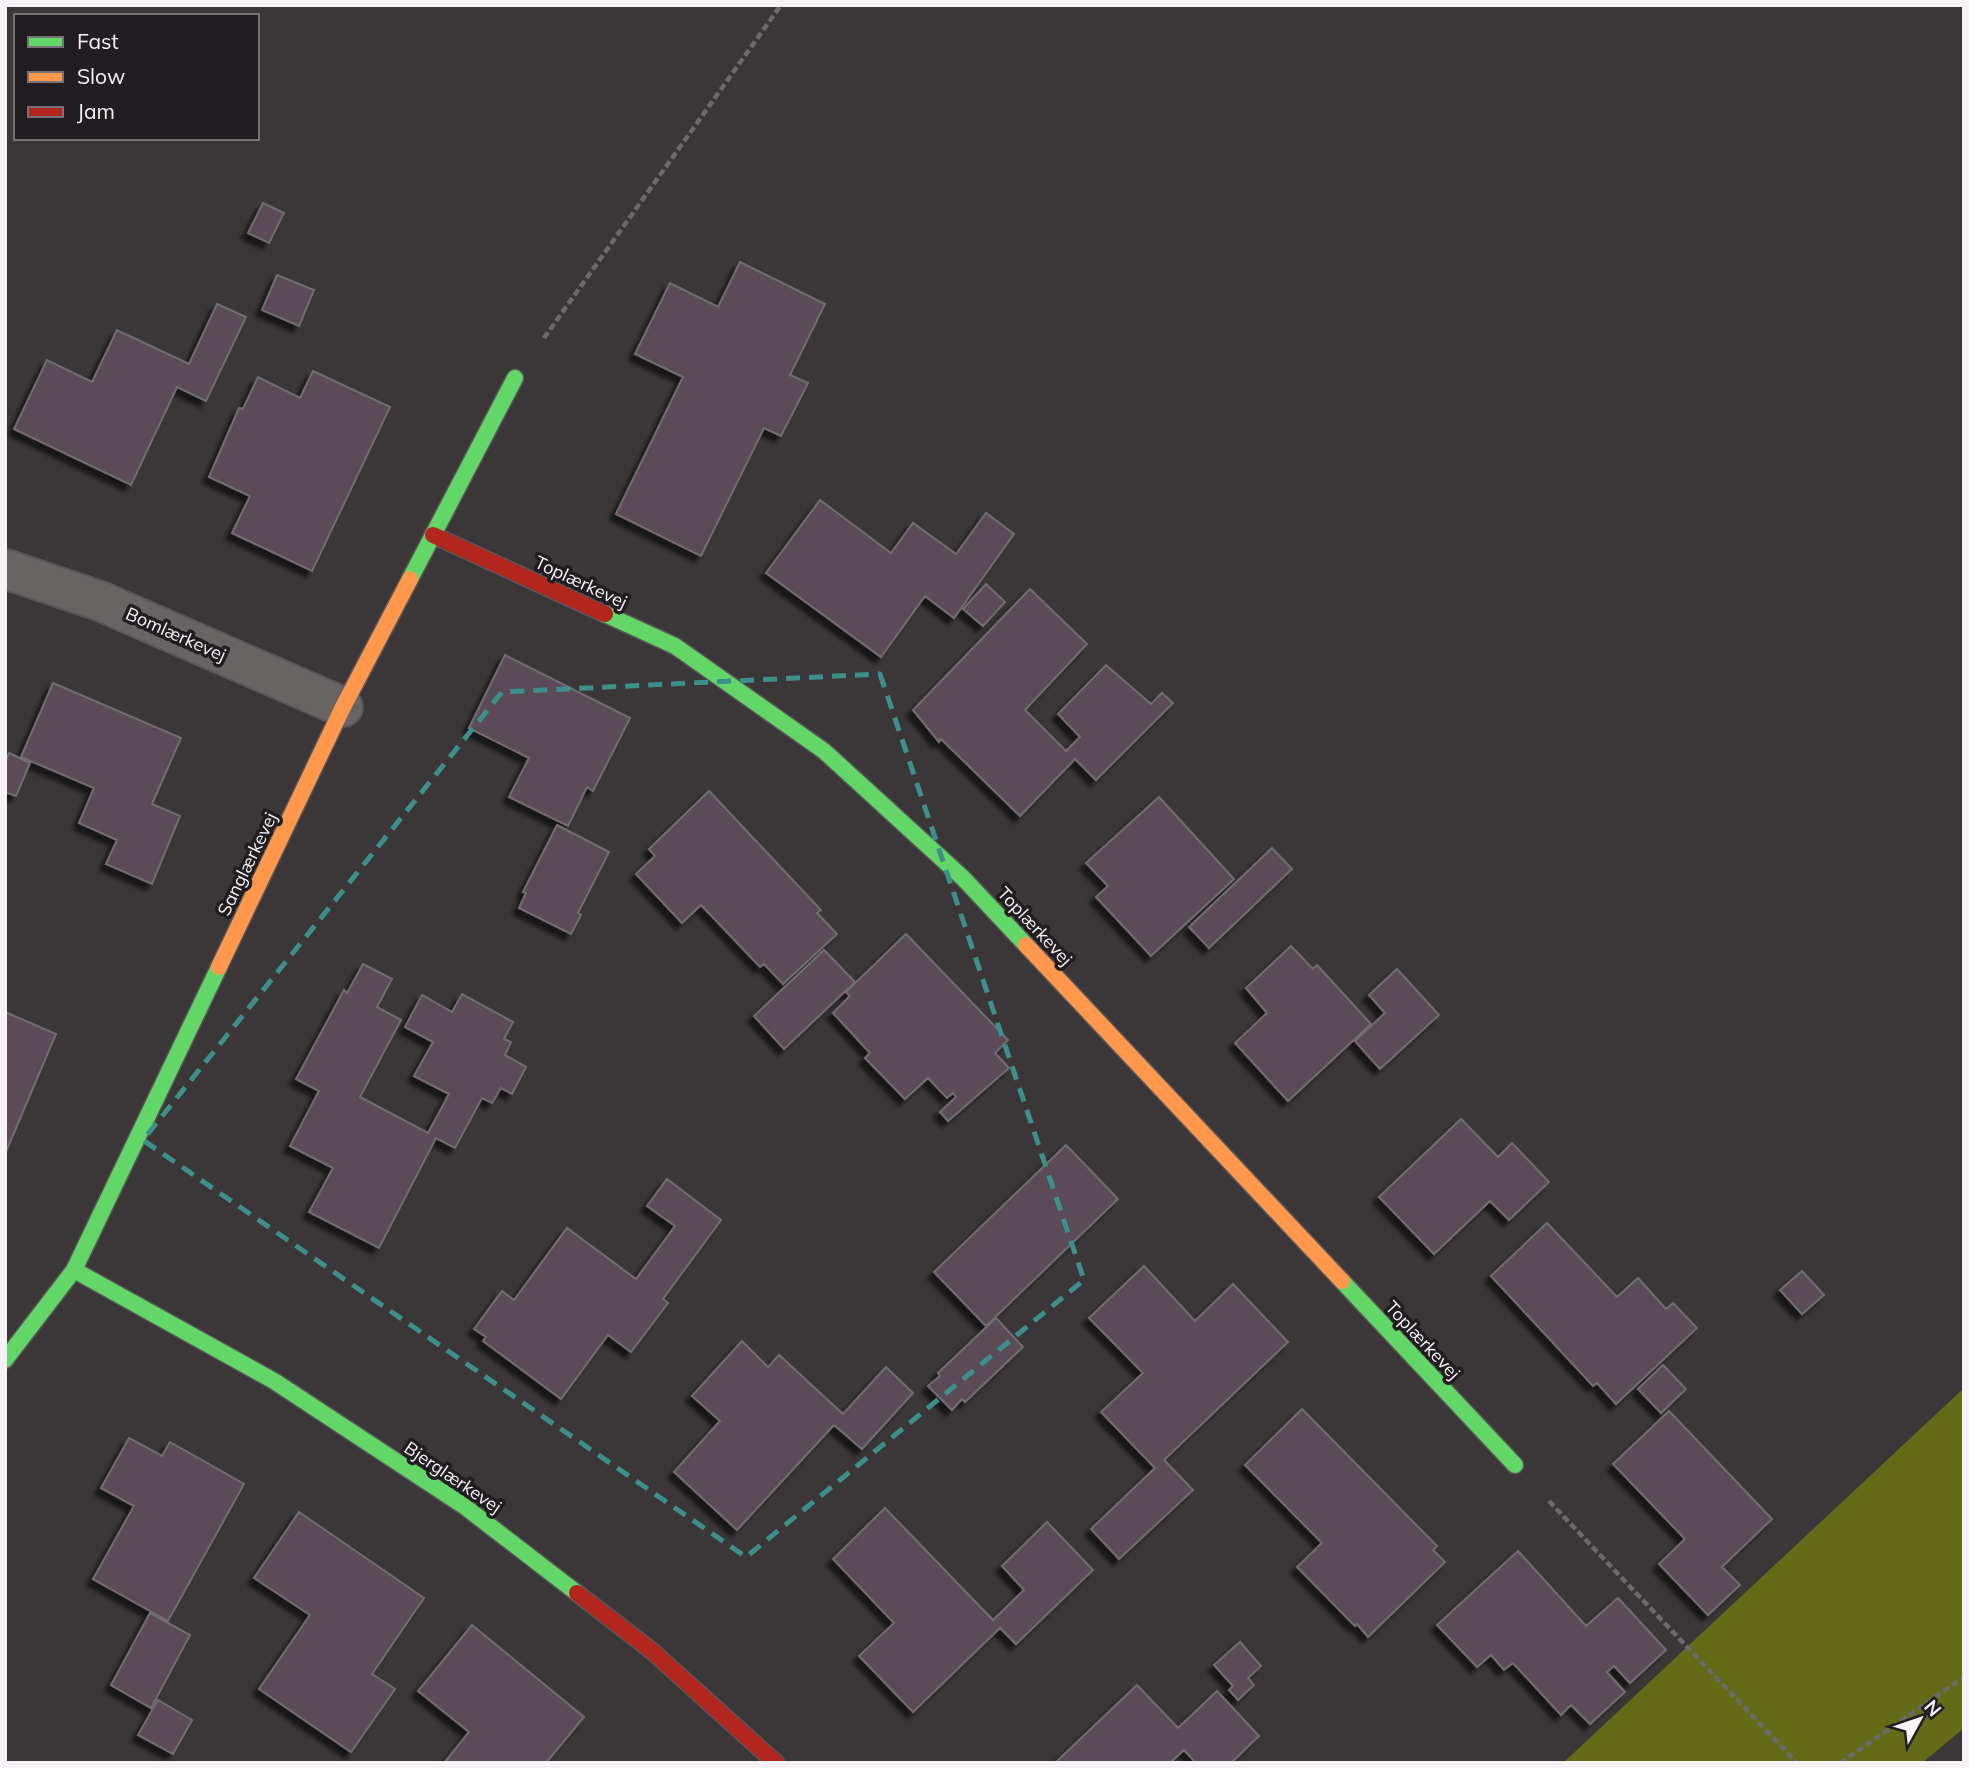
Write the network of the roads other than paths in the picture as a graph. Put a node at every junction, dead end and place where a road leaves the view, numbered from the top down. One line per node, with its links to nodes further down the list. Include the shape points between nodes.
1 (515, 378): 2 (street, Sanglærkevej)
2 (433, 535): 4 (street, Sanglærkevej); 7 (street, Toplærkevej, via 675,646 824,751 963,878)
3 (5, 569): 4 (street, Bomlærkevej, via 100,601)
4 (343, 707): 5 (street, Sanglærkevej)
5 (74, 1270): 6 (street, Sanglærkevej); 8 (street, Bjerglærkevej, via 274,1381 464,1506 652,1651)
6 (5, 1360)
7 (1515, 1465)
8 (776, 1763)

